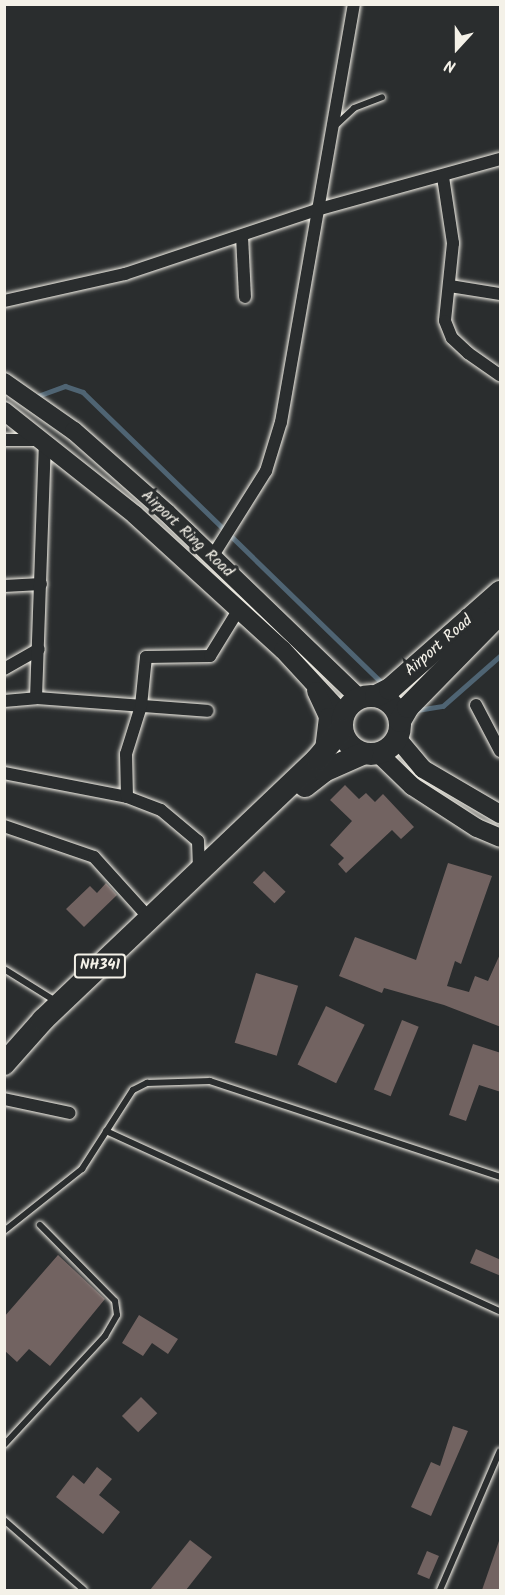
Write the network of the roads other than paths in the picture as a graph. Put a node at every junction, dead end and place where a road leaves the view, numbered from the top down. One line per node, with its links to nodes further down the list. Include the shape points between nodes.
1 (354, 4): 3 (street)
2 (382, 97): 3 (lane, via 354,108)
3 (330, 131): 6 (street)
4 (501, 159): 5 (street)
5 (443, 177): 6 (street); 8 (street, via 452,222)
6 (316, 210): 7 (street); 17 (street, via 281,422 266,471)
7 (242, 236): 10 (street); 11 (street, via 125,274)
8 (450, 286): 9 (street); 12 (street, via 445,321 452,338)
9 (501, 294)
10 (245, 297)
11 (4, 301)
12 (501, 375)
13 (9, 385): 17 (main road, Airport Ring Road, via 74,431)
14 (4, 411): 16 (main road, Airport Ring Road)
15 (4, 440): 16 (street)
16 (43, 442): 18 (street); 21 (main road, Airport Ring Road, via 135,515)
17 (212, 557): 26 (main road, Airport Ring Road)
18 (40, 584): 19 (street); 23 (street)
19 (4, 586)
20 (501, 592): 26 (highway, Airport Road / NH341, via 390,689)
21 (239, 609): 25 (main road, Airport Ring Road); 30 (street, via 210,657 146,657)
22 (501, 613): 33 (highway, Airport Road / NH341, via 408,707)
23 (39, 649): 24 (street); 27 (street)
24 (4, 669)
25 (302, 669): 32 (main road, Airport Ring Road); 36 (main road, via 328,717)
26 (367, 697): 32 (highway, NH341); 33 (highway, via 392,705)
27 (36, 698): 28 (street); 30 (street)
28 (4, 701)
29 (476, 705): 34 (street)
30 (141, 706): 31 (street); 39 (street, via 126,754)
31 (208, 711)
32 (342, 723): 35 (highway, via 348,745); 36 (highway, NH341)
33 (398, 729): 35 (highway, NH341); 40 (main road, via 423,769)
34 (501, 751)
35 (370, 754): 36 (highway, NH341); 38 (main road)
36 (324, 761): 38 (main road, via 372,765); 43 (highway, NH341)
37 (4, 773): 39 (street)
38 (412, 786): 42 (main road, via 477,828)
39 (127, 797): 43 (street, via 161,810 198,841)
40 (501, 814)
41 (4, 826): 44 (street, via 94,857)
42 (501, 838)
43 (199, 872): 44 (highway, NH341)
44 (150, 919): 46 (highway, NH341)
45 (4, 969): 46 (lane)
46 (59, 1004): 47 (highway, NH341)
47 (4, 1064)
48 (4, 1099): 49 (street)
49 (70, 1113)
50 (106, 1131): 51 (lane, via 133,1090 147,1083 210,1081); 53 (lane, via 82,1169); 54 (lane)
51 (501, 1177)
52 (40, 1225): 55 (lane, via 115,1301 117,1315 105,1336)
53 (4, 1231)
54 (501, 1311)
55 (4, 1445)
56 (501, 1451): 59 (lane)
57 (4, 1520): 58 (lane)
58 (84, 1590)
59 (440, 1590)

